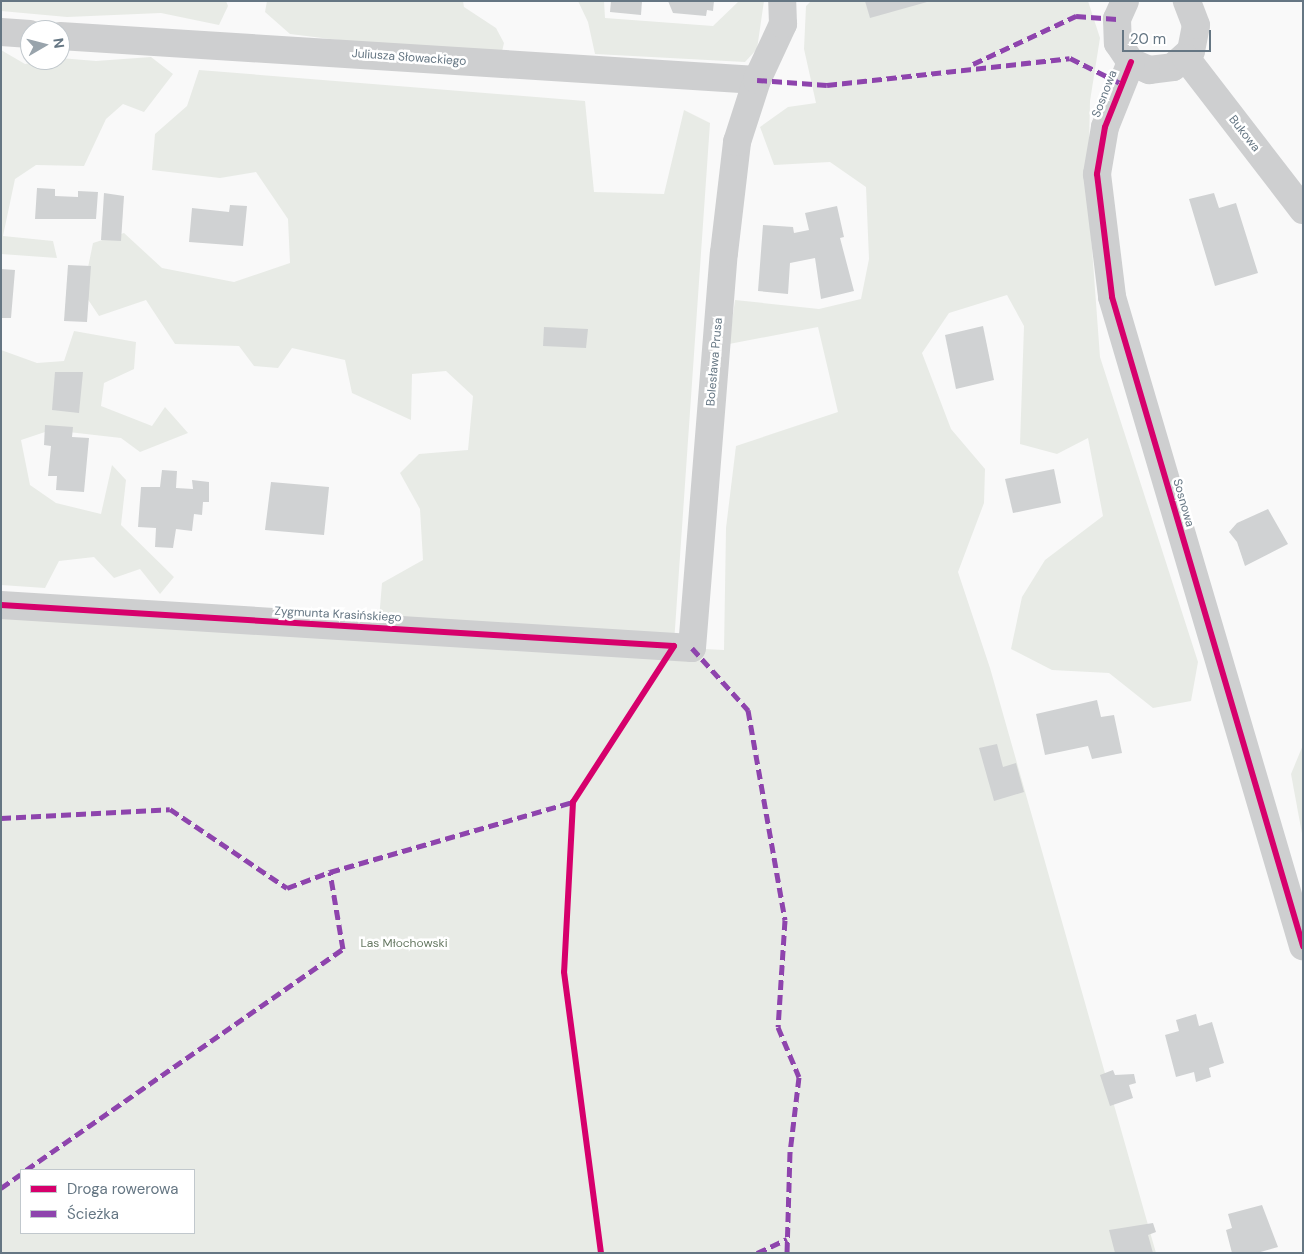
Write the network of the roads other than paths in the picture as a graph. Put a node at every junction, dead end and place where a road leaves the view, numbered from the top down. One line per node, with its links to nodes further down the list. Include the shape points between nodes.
1 (782, 1): 9 (street, Bolesława Prusa, via 783,24)
2 (1125, 1): 8 (street, via 1119,12 1116,35 1121,50)
3 (1191, 3): 7 (street, via 1196,34)
4 (1, 32): 5 (street)
5 (20, 33)
6 (70, 37): 9 (street, Juliusza Słowackiego)
7 (1186, 58): 8 (street, via 1157,70); 10 (street, Bukowa)
8 (1131, 62): 13 (street, Sosnowa, via 1105,127 1097,174 1112,296)
9 (757, 80): 12 (street, Bolesława Prusa, via 737,142 724,253)
10 (1303, 210)
11 (1, 605): 12 (street, Zygmunta Krasińskiego)
12 (692, 648)
13 (1303, 946)

